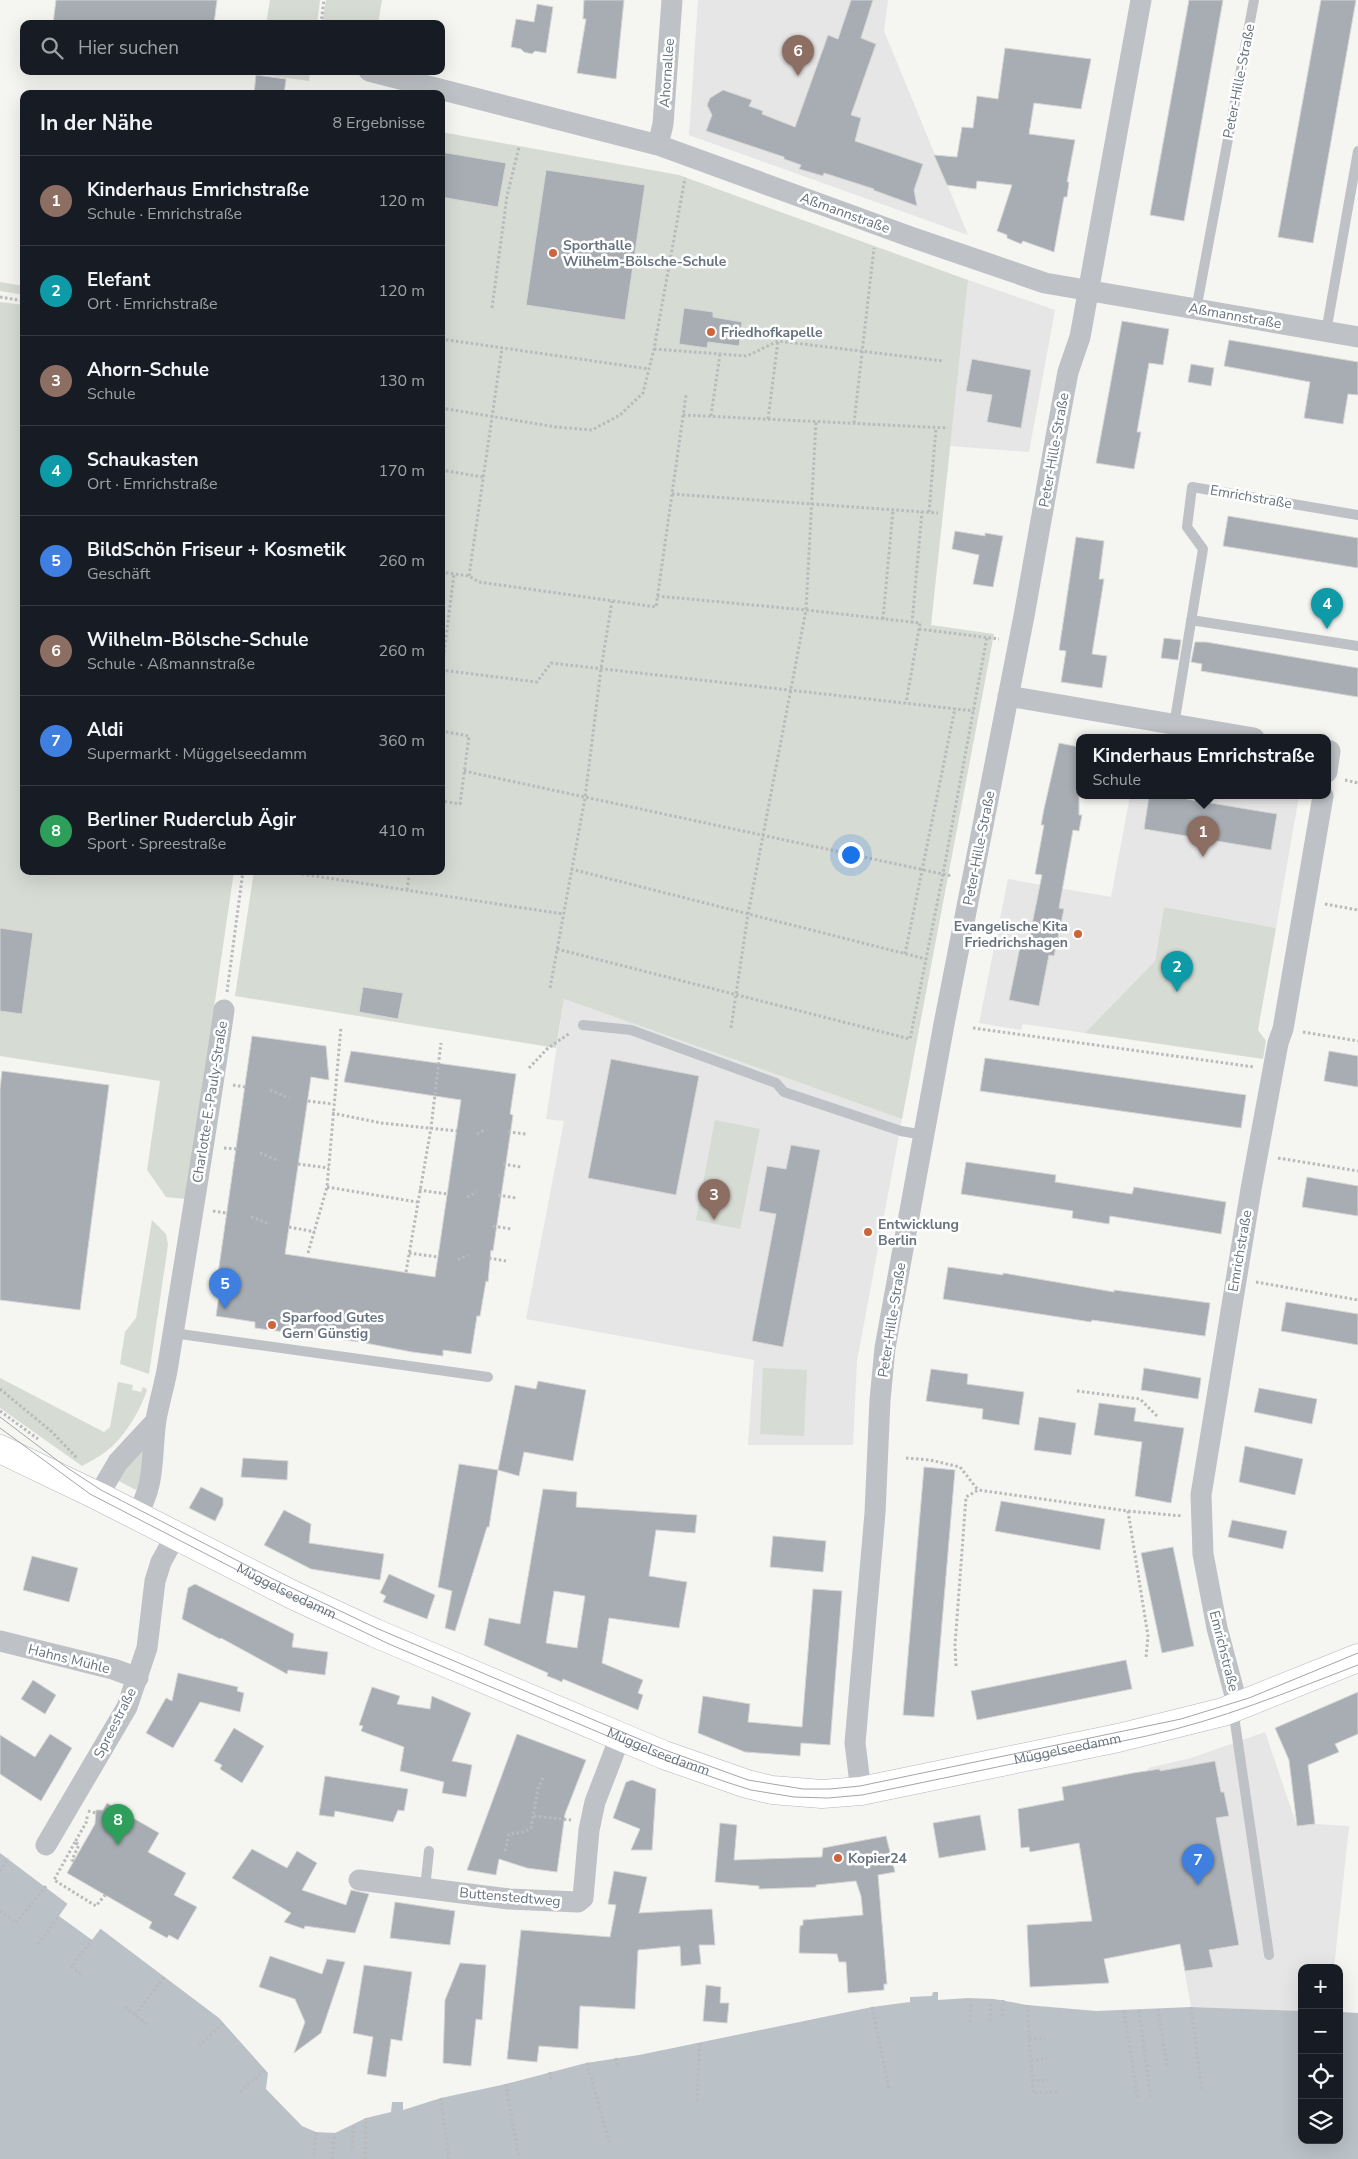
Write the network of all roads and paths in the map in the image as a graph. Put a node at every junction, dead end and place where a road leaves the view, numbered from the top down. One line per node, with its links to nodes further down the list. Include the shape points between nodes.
1 (324, 0): 5 (path)
2 (672, 0): 9 (street, Ahornallee, via 663,124)
3 (1142, 0): 14 (street, Peter-Hille-Straße)
4 (1254, 0): 18 (lane, Peter-Hille-Straße)
5 (322, 20)
6 (386, 75): 7 (street, Aßmannstraße)
7 (444, 90)
8 (445, 90): 9 (street, Aßmannstraße)
9 (658, 145): 14 (street, Aßmannstraße, via 1036,280)
10 (519, 147): 17 (path, via 507,196)
11 (1358, 151): 19 (lane)
12 (685, 178): 24 (path)
13 (874, 248): 25 (path)
14 (1087, 291): 18 (street, Aßmannstraße); 65 (street, Peter-Hille-Straße, via 1080,337 1068,372)
15 (0, 297): 16 (path)
16 (20, 300)
17 (492, 308)
18 (1196, 310): 19 (street, Aßmannstraße)
19 (1326, 332): 20 (street, Aßmannstraße)
20 (1358, 337)
21 (445, 340): 23 (path)
22 (778, 341): 25 (path); 26 (path, via 748,356); 34 (path)
23 (502, 348): 28 (path); 32 (path)
24 (654, 349): 26 (path); 28 (path)
25 (862, 351): 27 (path); 36 (path)
26 (720, 354): 33 (path)
27 (943, 361)
28 (649, 369): 32 (path, via 643,393 620,415 592,430)
29 (686, 396): 31 (path)
30 (445, 409): 32 (path)
31 (683, 415): 33 (path); 41 (path)
32 (492, 416): 40 (path)
33 (711, 416): 34 (path)
34 (768, 419): 35 (path)
35 (816, 421): 36 (path); 42 (path)
36 (854, 423): 37 (path)
37 (936, 428): 38 (path); 45 (path)
38 (948, 428)
39 (445, 471): 40 (path)
40 (483, 476): 50 (path)
41 (672, 494): 42 (path); 51 (path)
42 (811, 505): 43 (path); 53 (path)
43 (893, 510): 44 (path); 54 (path)
44 (922, 512): 45 (path); 56 (path)
45 (929, 512): 46 (path)
46 (938, 513)
47 (1358, 515): 55 (lane, Emrichstraße, via 1192,487 1187,527 1203,549)
48 (445, 573): 49 (path)
49 (454, 574): 50 (path); 60 (path)
50 (469, 576): 52 (path, via 479,582)
51 (657, 596): 52 (path, via 656,608); 53 (path)
52 (612, 601): 62 (path)
53 (806, 610): 54 (path); 64 (path)
54 (883, 619): 56 (path)
55 (1191, 620): 61 (lane); 69 (lane, Emrichstraße)
56 (912, 622): 57 (path, via 920,623)
57 (919, 629): 58 (path); 66 (path)
58 (987, 637): 59 (path); 68 (path)
59 (999, 639)
60 (445, 646)
61 (1358, 646)
62 (601, 669): 63 (path, via 551,662 537,682); 64 (path); 73 (path)
63 (445, 670)
64 (790, 690): 66 (path); 76 (path)
65 (1008, 696): 69 (street); 117 (street, Peter-Hille-Straße)
66 (906, 703): 67 (path)
67 (955, 708): 68 (path); 78 (path)
68 (974, 712): 79 (path)
69 (1174, 725): 71 (street)
70 (445, 732): 72 (path, via 469,736)
71 (1229, 734)
72 (464, 771): 73 (path); 75 (path, via 460,804)
73 (585, 798): 76 (path); 77 (path)
74 (1322, 799): 85 (street, Emrichstraße)
75 (445, 802)
76 (764, 836): 78 (path); 88 (path)
77 (571, 869): 87 (path); 88 (path)
78 (922, 870): 79 (path); 90 (path)
79 (943, 874): 83 (path); 91 (path)
80 (242, 875): 94 (path, Charlotte-E.-Pauly-Straße)
81 (308, 875): 84 (path)
82 (409, 875): 84 (path)
83 (954, 876)
84 (407, 890): 87 (path)
85 (1305, 901): 86 (path); 99 (street, Emrichstraße)
86 (1358, 910)
87 (563, 914): 89 (path)
88 (748, 914): 90 (path); 93 (path)
89 (557, 949): 92 (path); 93 (path)
90 (905, 954): 91 (path)
91 (926, 959): 93 (path, via 910,1038)
92 (550, 988)
93 (736, 994): 97 (path)
94 (224, 1010): 154 (street, Charlotte-E.-Pauly-Straße)
95 (583, 1025): 102 (path, via 548,1048); 117 (lane, via 631,1030 776,1083 784,1092 902,1131)
96 (341, 1027): 109 (path)
97 (731, 1028)
98 (973, 1028): 103 (path)
99 (1283, 1029): 100 (path); 121 (street, Emrichstraße)
100 (1358, 1041)
101 (442, 1042): 111 (path)
102 (529, 1068)
103 (1264, 1068)
104 (232, 1085): 105 (path)
105 (245, 1087)
106 (270, 1090): 107 (path)
107 (289, 1098)
108 (308, 1101): 109 (path)
109 (333, 1104): 110 (path)
110 (332, 1113): 111 (path, via 381,1123); 126 (path)
111 (431, 1128): 113 (path); 129 (path)
112 (486, 1129): 115 (path)
113 (457, 1131)
114 (508, 1132): 116 (path)
115 (477, 1134)
116 (526, 1134)
117 (924, 1135): 177 (street, Peter-Hille-Straße, via 882,1373 855,1743)
118 (222, 1147): 119 (path)
119 (236, 1149)
120 (260, 1153): 122 (path)
121 (1257, 1155): 127 (path); 152 (street, Emrichstraße)
122 (280, 1161)
123 (298, 1164): 126 (path)
124 (503, 1164): 125 (path)
125 (521, 1166)
126 (329, 1168): 128 (path)
127 (1358, 1171)
128 (327, 1188): 135 (path); 143 (path)
129 (419, 1190): 131 (path); 135 (path)
130 (477, 1192): 133 (path)
131 (447, 1194)
132 (498, 1195): 134 (path)
133 (467, 1197)
134 (516, 1198)
135 (417, 1202): 145 (path)
136 (213, 1211): 137 (path)
137 (226, 1214)
138 (251, 1217): 139 (path)
139 (270, 1224)
140 (494, 1226): 142 (path)
141 (289, 1228): 143 (path)
142 (511, 1229)
143 (314, 1232): 144 (path)
144 (308, 1253)
145 (409, 1253): 147 (path); 151 (path)
146 (468, 1255): 149 (path)
147 (438, 1257)
148 (489, 1258): 150 (path)
149 (458, 1260)
150 (506, 1260)
151 (406, 1272)
152 (1236, 1279): 153 (path); 174 (street, Emrichstraße, via 1203,1478 1201,1518 1203,1554)
153 (1358, 1300)
154 (173, 1332): 155 (lane); 159 (street, Charlotte-E.-Pauly-Straße)
155 (488, 1377)
156 (0, 1389): 162 (path, via 52,1432)
157 (1077, 1391): 158 (path, via 1140,1399)
158 (1157, 1416)
159 (156, 1421): 164 (street, via 118,1462); 166 (street, Charlotte-E.-Pauly-Straße, via 153,1470 146,1498)
160 (0, 1449): 164 (main road, Müggelseedamm)
161 (906, 1458): 163 (path, via 960,1467)
162 (81, 1465)
163 (978, 1490): 165 (path); 172 (path, via 966,1497)
164 (98, 1496): 166 (main road, Müggelseedamm)
165 (1128, 1511): 167 (path); 170 (path, via 1148,1636)
166 (136, 1516): 168 (main road, Müggelseedamm)
167 (1190, 1517)
168 (176, 1535): 173 (street, Spreestraße, via 155,1581 147,1648); 175 (main road, Müggelseedamm, via 375,1633)
169 (0, 1641): 173 (street, Hahns Mühle)
170 (1146, 1657)
171 (1358, 1658): 174 (main road, Müggelseedamm)
172 (956, 1666)
173 (138, 1678): 183 (street, Spreestraße, via 113,1733)
174 (1236, 1708): 177 (main road, Müggelseedamm, via 1118,1738); 198 (lane)
175 (620, 1737): 177 (main road, Müggelseedamm, via 763,1788 808,1794); 181 (street, Buttenstedtweg, via 595,1802)
176 (544, 1776): 180 (path, via 538,1789)
177 (861, 1791)
178 (88, 1811): 179 (path)
179 (96, 1813)
180 (534, 1816): 181 (path); 186 (path, via 532,1828 510,1834)
181 (591, 1822): 192 (street, Buttenstedtweg, via 583,1898 578,1902 509,1899)
182 (75, 1842): 193 (path, via 54,1880 96,1906)
183 (46, 1845)
184 (80, 1845): 188 (path)
185 (429, 1851): 192 (lane)
186 (505, 1851)
187 (8, 1858): 189 (path)
188 (74, 1861)
189 (0, 1871)
190 (359, 1880): 192 (street, Buttenstedtweg)
191 (46, 1886): 194 (path, via 16,1924)
192 (425, 1888)
193 (106, 1894)
194 (0, 1911)
195 (59, 1916): 197 (path)
196 (92, 1940): 199 (path, via 71,1967)
197 (38, 1944)
198 (1269, 1954)
199 (81, 1974)
200 (165, 1976): 211 (path)
201 (1002, 2000): 212 (path)
202 (971, 2003): 215 (path)
203 (991, 2004): 213 (path)
204 (1028, 2005): 218 (path)
205 (125, 2007): 211 (path)
206 (872, 2007): 233 (path)
207 (1191, 2007): 234 (path)
208 (1158, 2009): 225 (path)
209 (1139, 2010): 238 (path)
210 (1124, 2011): 239 (path)
211 (135, 2015): 216 (path)
212 (1002, 2016)
213 (990, 2021)
214 (223, 2022): 220 (path)
215 (970, 2022)
216 (146, 2024)
217 (1045, 2038): 218 (path)
218 (1029, 2039): 223 (path)
219 (700, 2042): 240 (path)
220 (199, 2046)
221 (616, 2058): 226 (path)
222 (1047, 2059): 223 (path)
223 (1031, 2060): 231 (path)
224 (586, 2063): 245 (path)
225 (1167, 2066)
226 (618, 2067)
227 (265, 2070): 235 (path)
228 (550, 2072): 230 (path)
229 (1048, 2080): 231 (path)
230 (551, 2081)
231 (1032, 2081): 236 (path, via 1032,2093)
232 (506, 2084): 251 (path)
233 (889, 2088)
234 (1202, 2091)
235 (240, 2092)
236 (1058, 2092)
237 (441, 2098): 250 (path)
238 (1151, 2099)
239 (1138, 2100)
240 (697, 2101)
241 (366, 2118): 249 (path)
242 (354, 2124): 246 (path)
243 (316, 2132): 247 (path)
244 (334, 2133): 248 (path)
245 (610, 2146)
246 (352, 2148)
247 (314, 2155)
248 (332, 2159)
249 (365, 2159)
250 (449, 2159)
251 (519, 2159)

